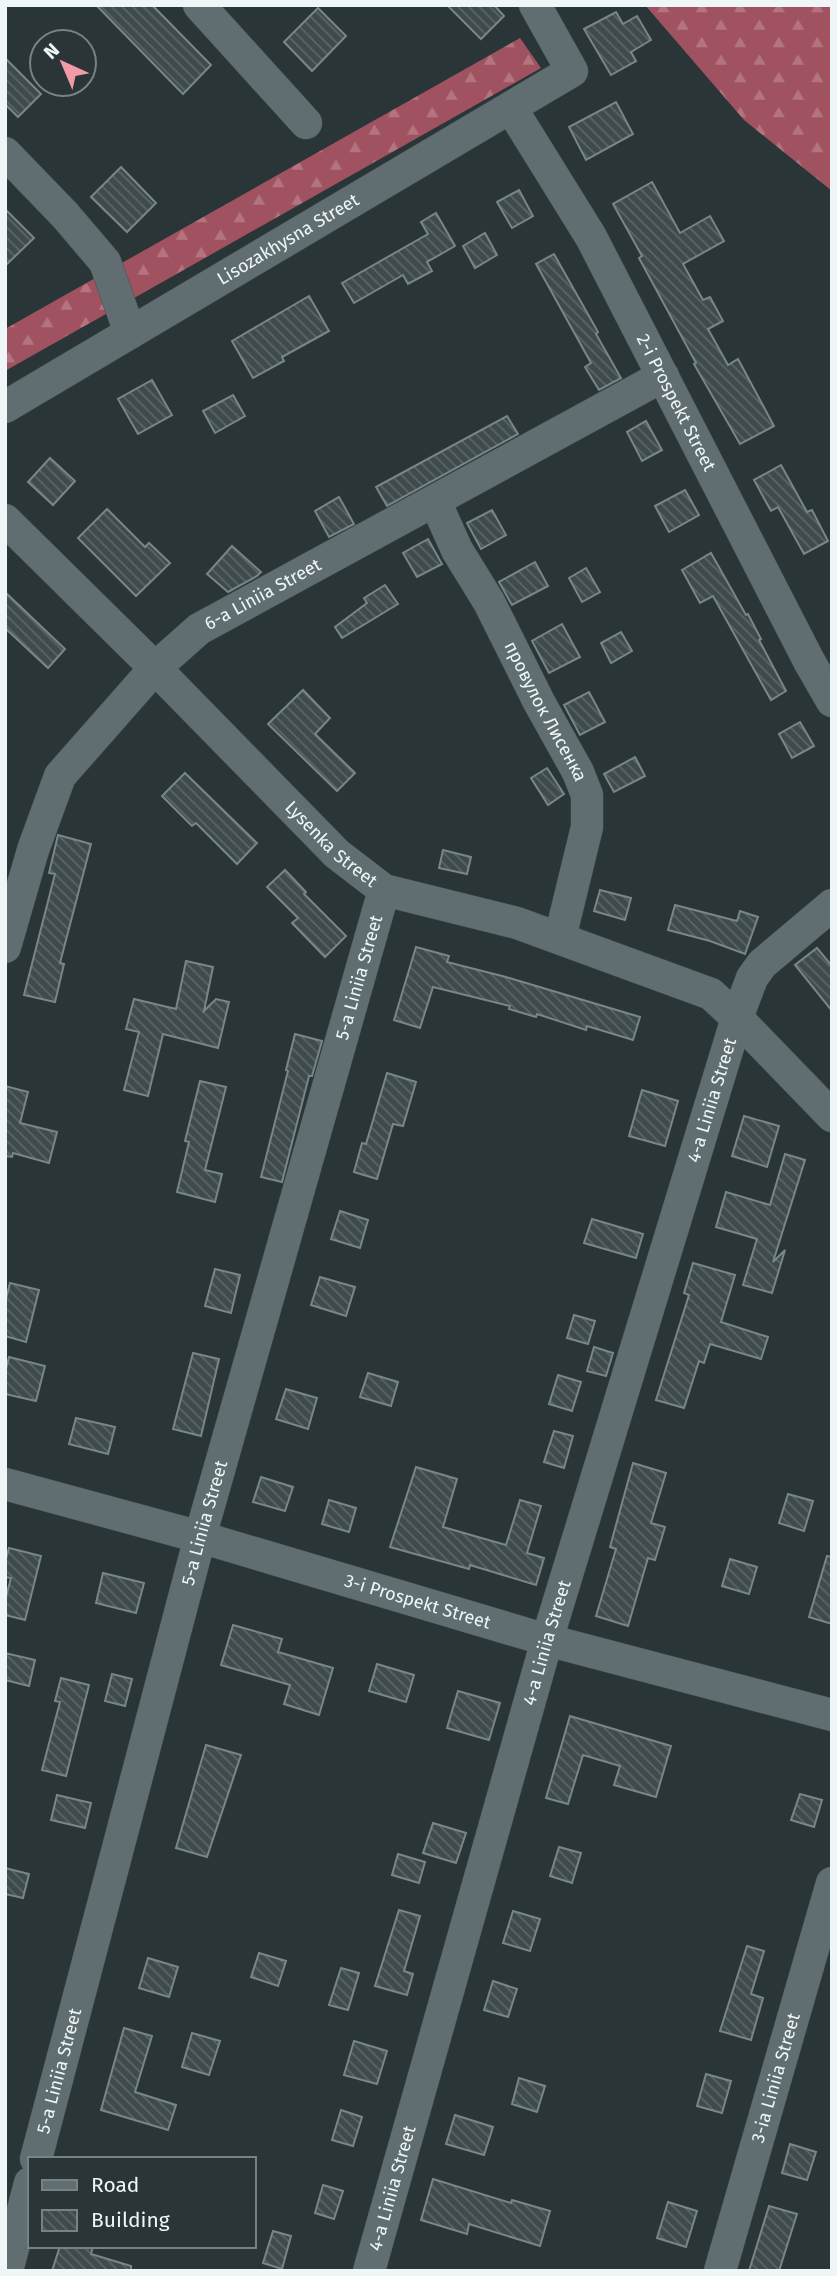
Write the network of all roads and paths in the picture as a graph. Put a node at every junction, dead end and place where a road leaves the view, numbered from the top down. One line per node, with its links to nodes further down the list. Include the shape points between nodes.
1 (200, 5): 4 (street)
2 (535, 5): 3 (street, Lisozakhysna Street, via 572,71)
3 (511, 108): 6 (street, Lisozakhysna Street); 7 (street, 2-i Prospekt Street, via 591,237)
4 (306, 122)
5 (5, 153): 6 (street, via 105,262)
6 (131, 333): 8 (street, Lisozakhysna Street)
7 (663, 376): 9 (street, 6-a Liniia Street); 12 (street, 2-i Prospekt Street)
8 (5, 407)
9 (435, 501): 11 (street, 6-a Liniia Street, via 199,629); 15 (street, провулок Лисенка, via 587,795 587,827)
10 (5, 520): 11 (street, Lysenka Street)
11 (155, 668): 13 (street, Lysenka Street, via 337,854); 16 (street, 6-a Liniia Street, via 60,776)
12 (832, 701)
13 (384, 890): 15 (street, Lysenka Street, via 517,923); 20 (street, 5-a Liniia Street)
14 (832, 905): 17 (street, 4-a Liniia Street, via 762,964)
15 (561, 939): 17 (street, Lysenka Street, via 712,994)
16 (5, 947)
17 (737, 1017): 18 (street, Lysenka Street); 21 (street, 4-a Liniia Street)
18 (832, 1116)
19 (5, 1484): 20 (street, 3-i Prospekt Street)
20 (200, 1537): 21 (street, 3-i Prospekt Street); 24 (street, 5-a Liniia Street)
21 (547, 1640): 22 (street, 3-i Prospekt Street); 27 (street, 4-a Liniia Street)
22 (832, 1715)
23 (832, 1883): 28 (street, 3-ia Liniia Street)
24 (37, 2157)
25 (28, 2191): 26 (street)
26 (7, 2271)
27 (369, 2271)
28 (720, 2271)

